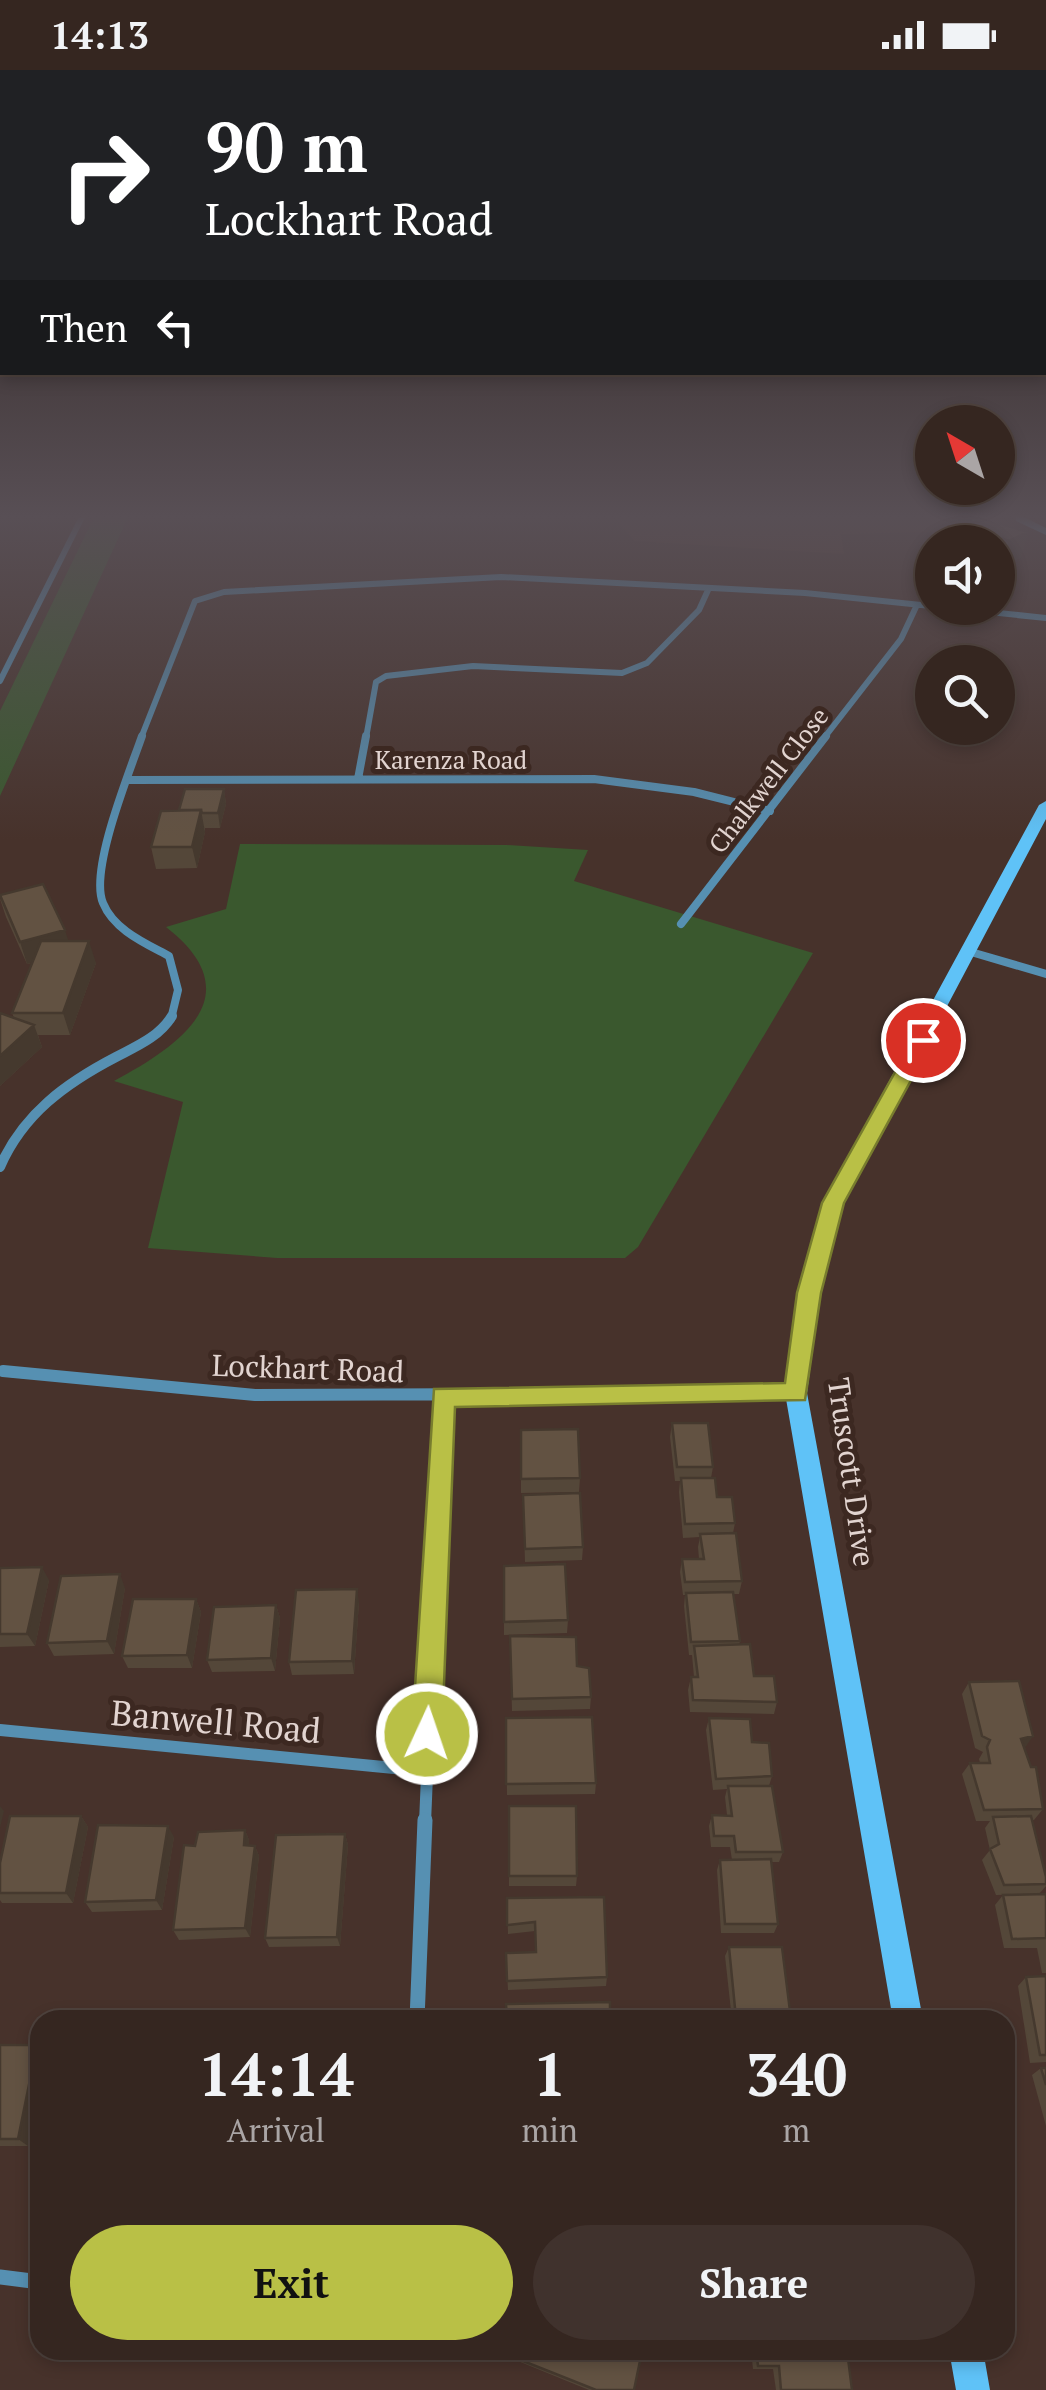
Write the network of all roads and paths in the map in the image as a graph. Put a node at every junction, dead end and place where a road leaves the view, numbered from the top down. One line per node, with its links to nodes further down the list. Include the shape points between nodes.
1 (29, 623): 5 (street)
2 (184, 623): 7 (street)
3 (686, 623): 6 (street, via 647,664 622,673 474,666 386,676 376,682)
4 (908, 623): 9 (street, Chalkwell Close)
5 (0, 681)
6 (358, 779): 7 (street, Karenza Road); 9 (street, Karenza Road, via 628,782)
7 (128, 780): 13 (street, via 98,886 128,933 169,956 177,1004 168,1023 145,1042 54,1094)
8 (1046, 806): 11 (street, Truscott Drive)
9 (770, 811): 10 (street, Chalkwell Close)
10 (681, 924)
11 (971, 952): 12 (street); 16 (street, Truscott Drive, via 833,1203 809,1293)
12 (1046, 974)
13 (4, 1146): 14 (street)
14 (0, 1167)
15 (0, 1371): 17 (street, Lockhart Road, via 255,1395)
16 (796, 1393): 17 (street, Lockhart Road); 21 (street, Truscott Drive)
17 (443, 1396): 19 (street)
18 (0, 1730): 19 (street, Banwell Road)
19 (426, 1771): 20 (street)
20 (418, 2010)
21 (906, 2010)
22 (0, 2276): 23 (street)
23 (30, 2280)
24 (968, 2360): 25 (street)
25 (974, 2390)

